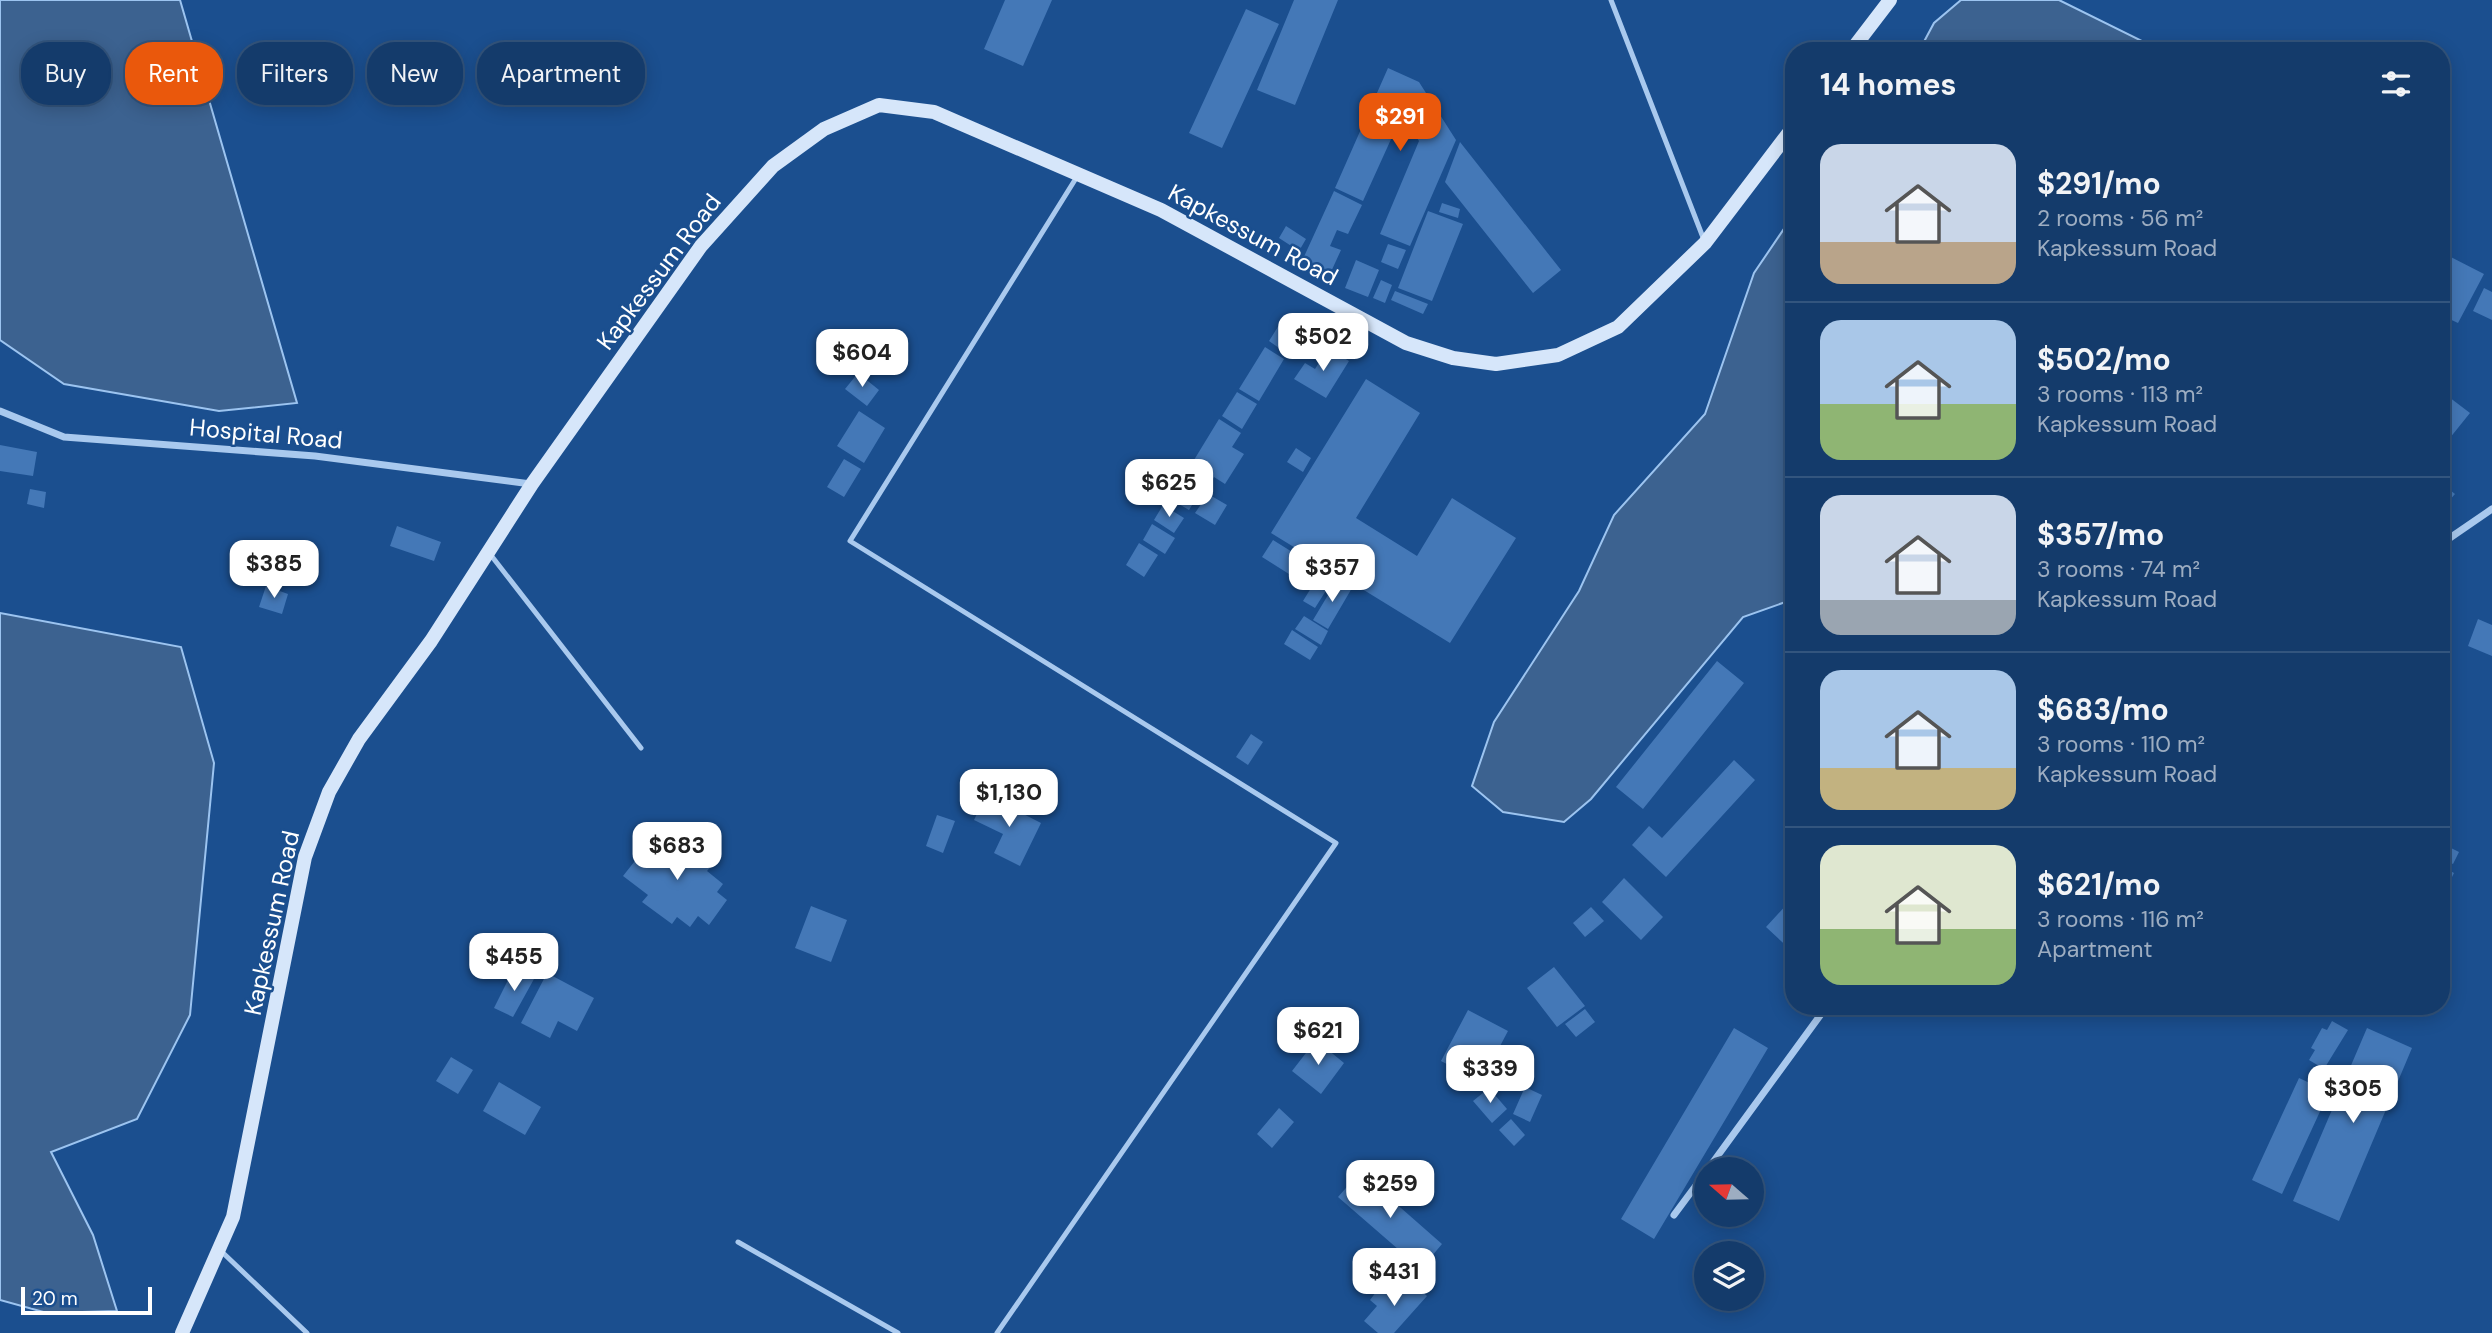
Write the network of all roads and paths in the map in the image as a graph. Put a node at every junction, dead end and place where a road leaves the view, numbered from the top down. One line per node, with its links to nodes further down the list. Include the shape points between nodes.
1 (1611, 0): 6 (lane)
2 (1890, 0): 3 (street)
3 (1858, 42)
4 (1785, 138): 6 (street, Kapkessum Road)
5 (1078, 175): 6 (street, Kapkessum Road, via 1161,210 1406,343 1453,358 1496,364 1558,355 1618,327); 8 (street, Kapkessum Road, via 934,112 879,104 824,129 773,166 701,246); 22 (lane, via 850,541 1336,843)
6 (1705, 243)
7 (0, 411): 8 (street, Hospital Road, via 64,437 315,456)
8 (532, 484): 11 (street, Kapkessum Road)
9 (2492, 509): 10 (street)
10 (2450, 538)
11 (488, 552): 12 (lane); 18 (street, Kapkessum Road, via 431,641 359,739 329,792 305,857 233,1217)
12 (641, 748)
13 (1820, 1015): 14 (street)
14 (1717, 1157)
15 (1694, 1188): 16 (street)
16 (1674, 1215)
17 (738, 1242): 21 (lane)
18 (219, 1249): 19 (street, Kapkessum Road); 20 (lane)
19 (182, 1333)
20 (307, 1333)
21 (898, 1333)
22 (997, 1333)

